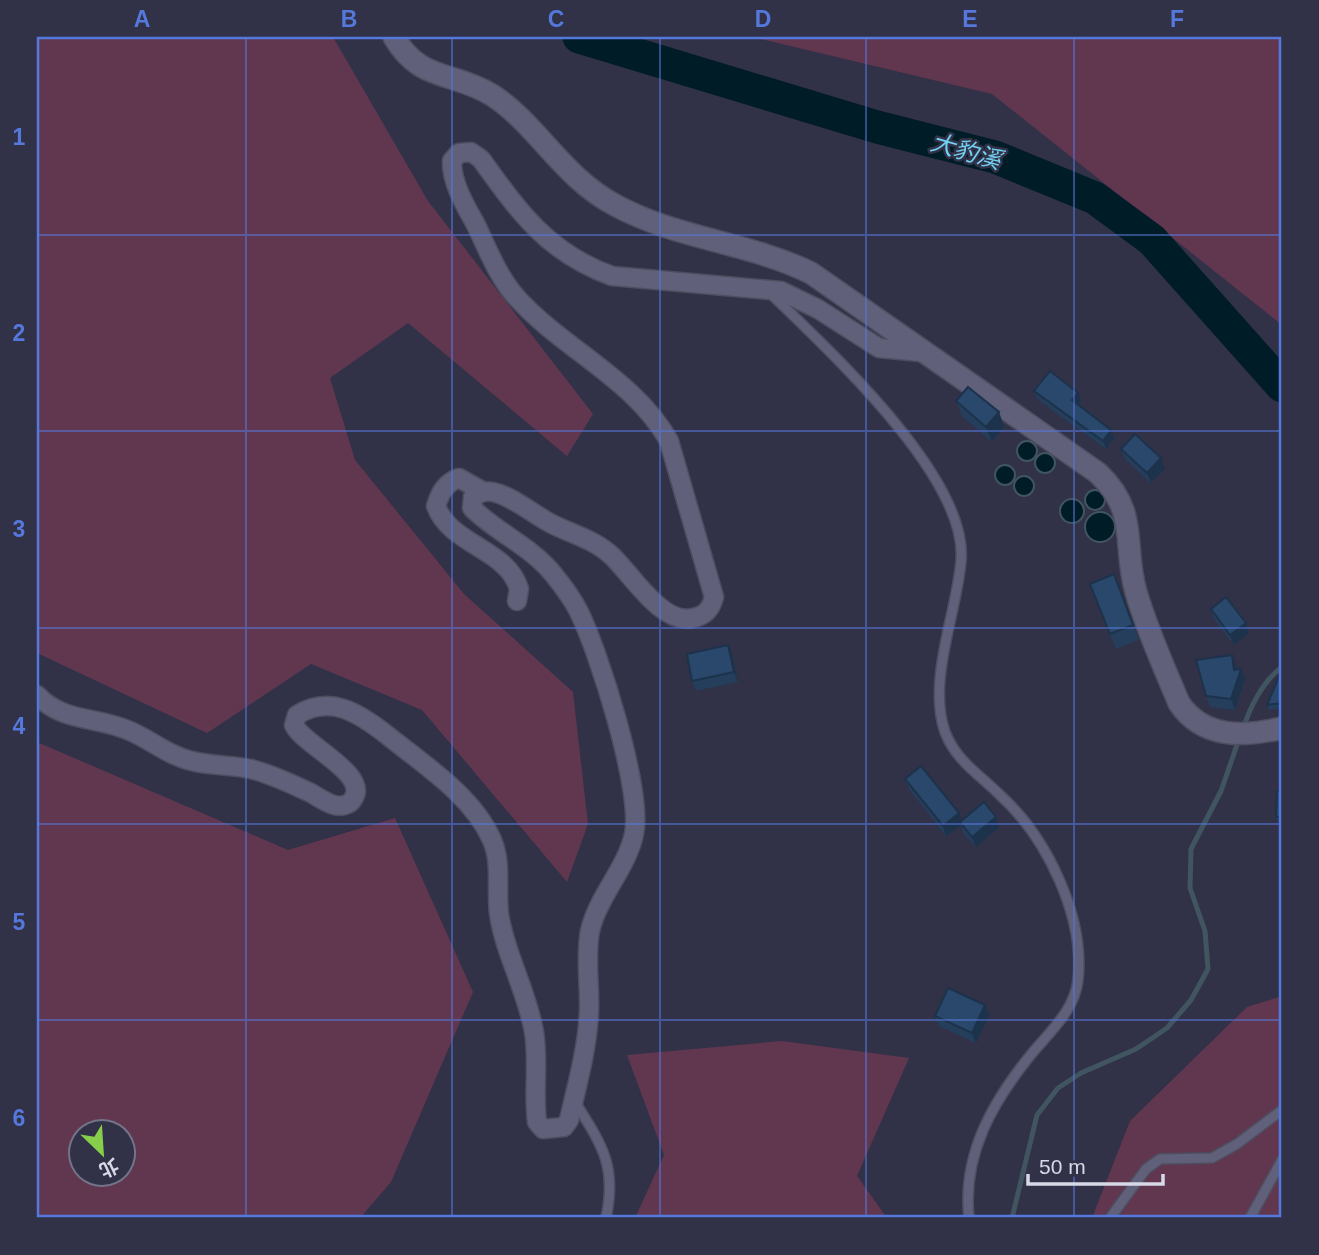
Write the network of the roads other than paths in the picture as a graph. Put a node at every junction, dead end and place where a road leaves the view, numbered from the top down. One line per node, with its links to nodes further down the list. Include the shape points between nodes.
1 (394, 37): 3 (street, via 412,62 501,101 558,162 613,205 684,234 787,261 811,273)
2 (765, 288): 3 (street, via 793,295 879,348); 4 (street, via 612,276 595,270 562,253 527,222 481,159 471,152 460,153 452,161 451,171 516,297 637,399 664,431 714,597 711,608 701,617 683,621 669,616 611,554 494,492); 12 (lane, via 845,365 941,486 954,511 962,536 961,562 945,646 944,730 955,752 1024,821 1061,887 1074,926 1078,984 1065,1016 997,1101 974,1147 966,1190)
3 (921, 352): 7 (street, via 1116,490 1126,512 1135,589 1188,717 1201,727 1230,734)
4 (482, 491): 5 (street, via 459,478 440,493 436,506 450,528 507,567 519,589); 8 (street, via 473,497 472,508 532,552 577,608 600,662 635,808 632,844 608,885 590,931 589,1011)
5 (517, 601)
6 (37, 695): 8 (street, via 70,717 129,731 192,761 250,769 334,805 353,800 352,777 299,736 294,725 297,715 325,704 345,707 370,722 463,800 492,841 499,913 534,1031 537,1122 543,1129 564,1127)
7 (1282, 728)
8 (574, 1100): 11 (lane, via 608,1162 612,1190)
9 (1282, 1110): 13 (lane, via 1212,1158 1160,1159 1146,1169)
10 (1282, 1160): 14 (lane)
11 (606, 1218)
12 (970, 1218)
13 (1110, 1218)
14 (1250, 1218)

